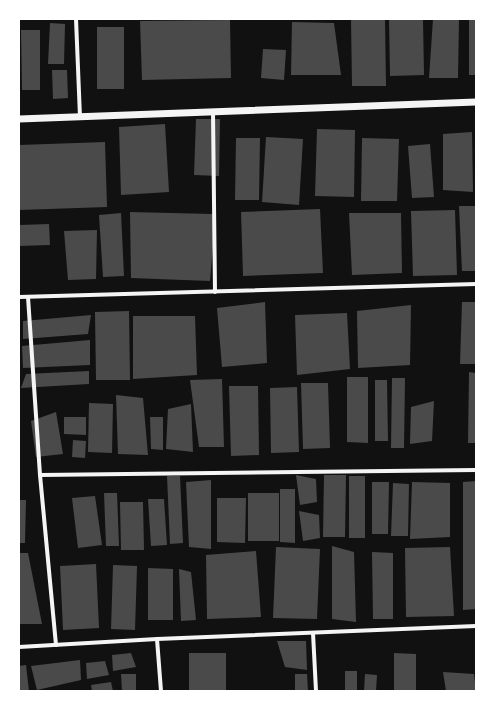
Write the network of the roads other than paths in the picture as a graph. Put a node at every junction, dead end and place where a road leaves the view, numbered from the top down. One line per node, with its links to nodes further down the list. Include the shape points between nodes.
1 (76, 19): 4 (street)
2 (476, 102): 3 (street)
3 (213, 112): 4 (street); 7 (street)
4 (80, 117): 5 (street)
5 (19, 119)
6 (476, 284): 7 (street)
7 (215, 292): 9 (street)
8 (19, 297): 9 (street)
9 (28, 297): 11 (street)
10 (476, 470): 11 (street)
11 (40, 475): 15 (street)
12 (476, 626): 13 (street)
13 (313, 633): 14 (street); 18 (street)
14 (157, 639): 15 (street); 17 (street)
15 (56, 645): 16 (street)
16 (19, 647)
17 (161, 691)
18 (316, 691)

